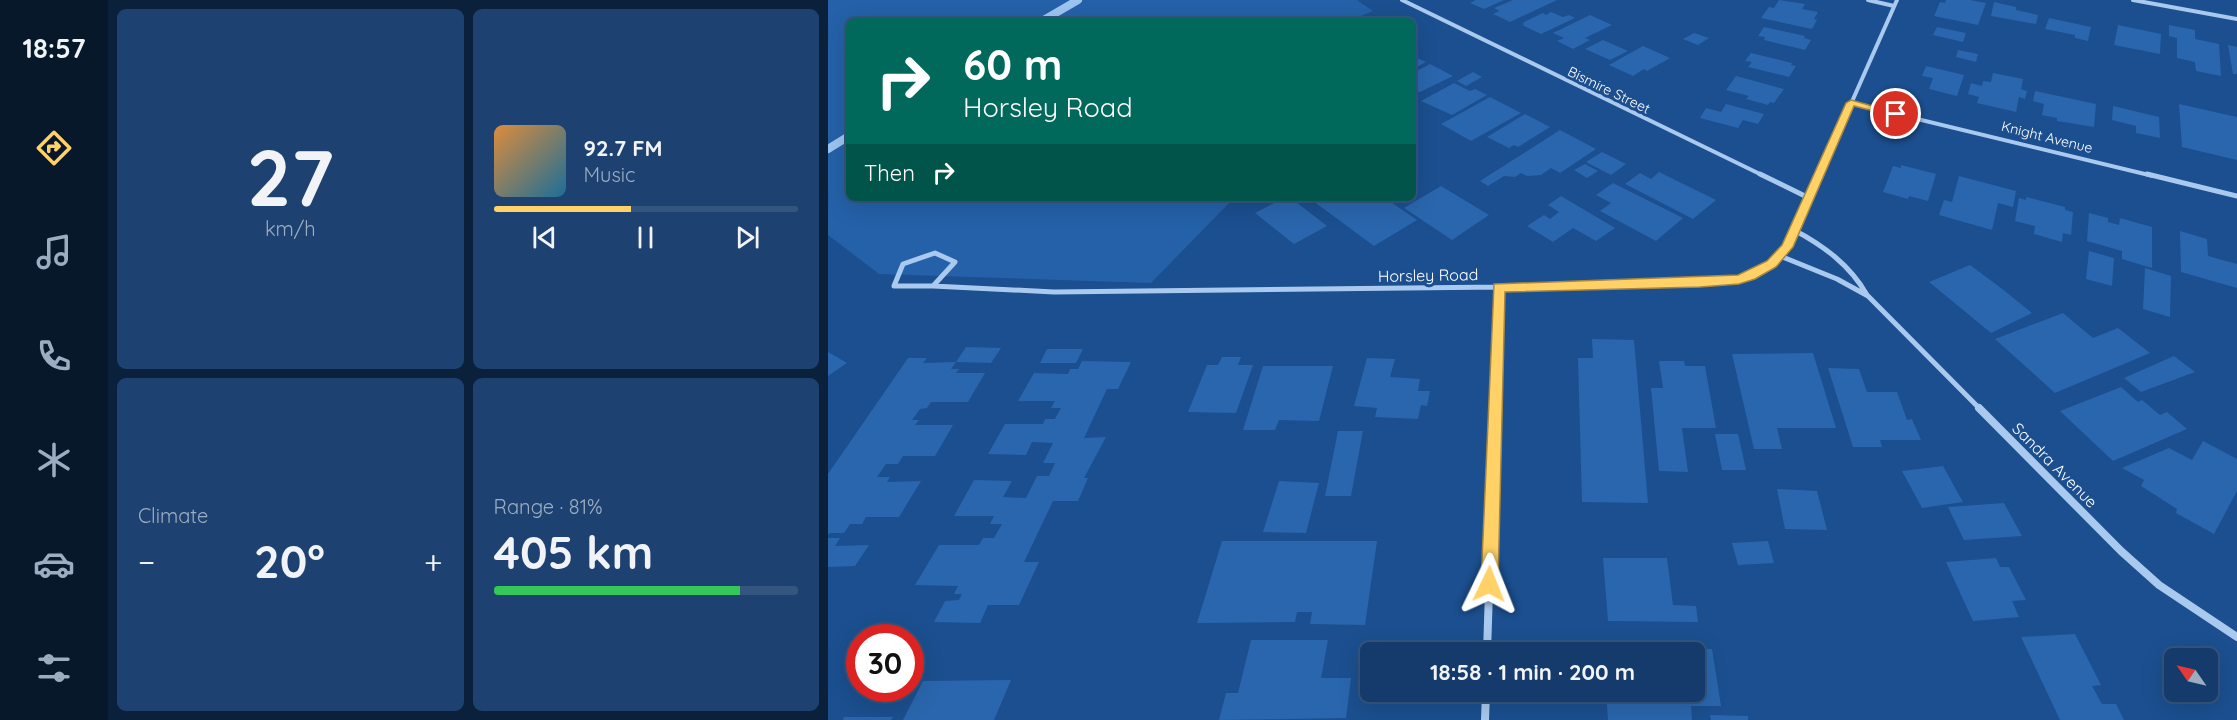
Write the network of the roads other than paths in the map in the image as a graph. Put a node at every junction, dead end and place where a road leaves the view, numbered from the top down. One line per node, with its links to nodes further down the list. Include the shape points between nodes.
1 (1402, 0): 8 (street, Bismire Street)
2 (1868, 0): 4 (street)
3 (2133, 0): 5 (street)
4 (1895, 3): 6 (street, Horsley Road)
5 (2237, 19)
6 (1851, 103): 7 (street, Knight Avenue); 8 (street, Horsley Road)
7 (2237, 196)
8 (1807, 197): 9 (street, Horsley Road)
9 (1794, 230): 10 (street, Horsley Road); 13 (street, Sandra Avenue, via 1844,262)
10 (1780, 256): 12 (street, Horsley Road, via 1750,276 1720,282); 13 (street, Sandra Avenue)
11 (933, 286): 11 (street, Horsley Road, via 923,286 894,286 903,264 935,253 955,262); 12 (street, Horsley Road, via 1054,292)
12 (1499, 287): 15 (street)
13 (1868, 296): 14 (street, Sandra Avenue, via 2121,551 2159,585)
14 (2237, 637)
15 (1487, 642)
16 (1486, 702): 17 (street)
17 (1485, 720)

